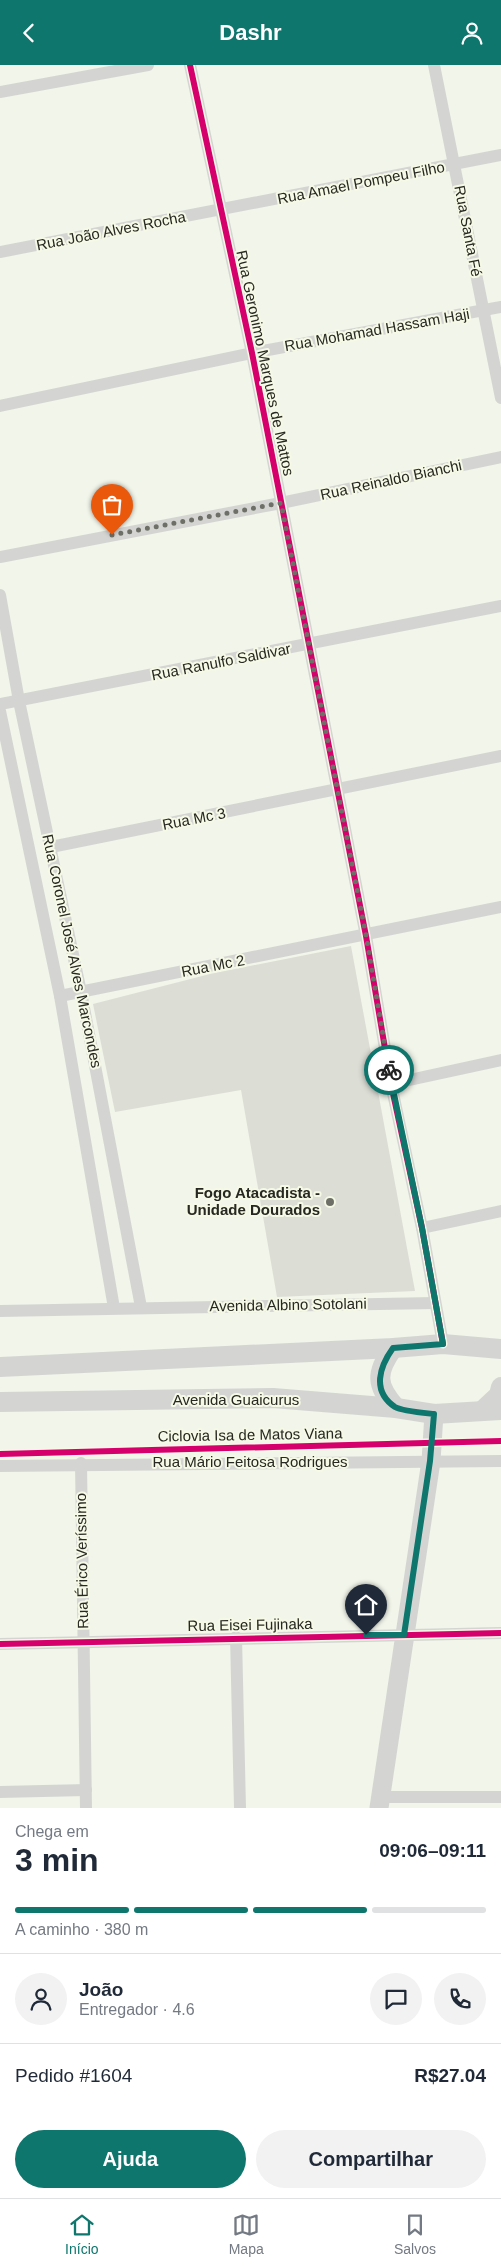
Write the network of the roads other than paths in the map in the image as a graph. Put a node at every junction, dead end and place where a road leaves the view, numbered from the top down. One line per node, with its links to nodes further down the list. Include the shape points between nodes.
1 (148, 65): 4 (street)
2 (190, 65): 7 (street, Rua Geronimo Marques de Mattos)
3 (434, 65): 6 (street, Rua Santa Fé)
4 (0, 92)
5 (501, 155): 6 (street, Rua Amael Pompeu Filho)
6 (455, 164): 7 (street, Rua Amael Pompeu Filho); 10 (street, Rua Santa Fé)
7 (221, 210): 8 (street, Rua João Alves Rocha); 11 (street, Rua Geronimo Marques de Mattos)
8 (0, 252)
9 (501, 307): 10 (street, Rua Mohamad Hassam Haji)
10 (484, 311): 11 (street, Rua Mohamad Hassam Haji); 12 (street, Rua Santa Fé)
11 (252, 353): 13 (street, Rua Mohamad Hassam Haji); 15 (street, Rua Geronimo Marques de Mattos)
12 (501, 398)
13 (0, 406)
14 (501, 457): 15 (street, Rua Reinaldo Bianchi)
15 (281, 503): 16 (street, Rua Reinaldo Bianchi); 19 (street, Rua Geronimo Marques de Mattos)
16 (0, 557)
17 (0, 595): 20 (street, Rua Coronel José Alves Marcondes)
18 (501, 606): 19 (street, Rua Ranulfo Saldivar)
19 (308, 645): 20 (street, Rua Ranulfo Saldivar); 24 (street, Rua Geronimo Marques de Mattos)
20 (19, 701): 21 (street, Rua Ranulfo Saldivar); 25 (street, Rua Coronel José Alves Marcondes)
21 (0, 704)
22 (0, 711): 29 (street, Rua Coronel José Alves Marcondes)
23 (501, 756): 24 (street, Rua Mc 3)
24 (336, 790): 25 (street, Rua Mc 3); 27 (street, Rua Geronimo Marques de Mattos)
25 (51, 847): 28 (street, Rua Coronel José Alves Marcondes)
26 (501, 907): 27 (street, Rua Mc 2)
27 (366, 935): 28 (street, Rua Mc 2); 31 (street, Rua Geronimo Marques de Mattos)
28 (81, 992): 29 (street, Rua Mc 2); 36 (street, Rua Coronel José Alves Marcondes)
29 (60, 996): 35 (street, Rua Coronel José Alves Marcondes)
30 (501, 1060): 31 (street)
31 (391, 1084): 33 (street, Rua Geronimo Marques de Mattos)
32 (501, 1211): 33 (street)
33 (422, 1228): 34 (street, Rua Geronimo Marques de Mattos)
34 (435, 1303): 36 (street, Avenida Albino Sotolani); 38 (street, Rua Geronimo Marques de Mattos)
35 (114, 1307): 36 (street, Avenida Albino Sotolani); 37 (street, Avenida Albino Sotolani)
36 (141, 1307)
37 (0, 1311)
38 (443, 1344): 39 (main road); 40 (main road)
39 (393, 1348): 41 (main road); 44 (main road, via 379,1375 386,1396)
40 (499, 1352)
41 (0, 1367)
42 (501, 1387): 45 (main road)
43 (0, 1402): 44 (main road, Avenida Guaicurus, via 273,1398)
44 (396, 1408): 46 (main road, Avenida Guaicurus)
45 (492, 1410): 46 (main road, Avenida Guaicurus)
46 (434, 1414): 47 (street)
47 (430, 1461): 48 (street, Rua Mário Feitosa Rodrigues); 49 (street, Rua Mário Feitosa Rodrigues); 52 (street)
48 (501, 1461)
49 (81, 1463): 50 (street, Rua Mário Feitosa Rodrigues); 54 (street, Rua Érico Veríssimo)
50 (0, 1466)
51 (501, 1633): 52 (street, Rua Eisei Fujinaka)
52 (404, 1635): 53 (street, Rua Eisei Fujinaka); 59 (street)
53 (236, 1637): 54 (street, Rua Eisei Fujinaka); 61 (street)
54 (83, 1641): 55 (street, Rua Eisei Fujinaka); 56 (street, Rua Érico Veríssimo)
55 (0, 1644)
56 (86, 1790): 57 (street); 60 (street, Rua Érico Veríssimo)
57 (0, 1792)
58 (501, 1797): 59 (street)
59 (380, 1802)
60 (86, 1808)
61 (240, 1808)

